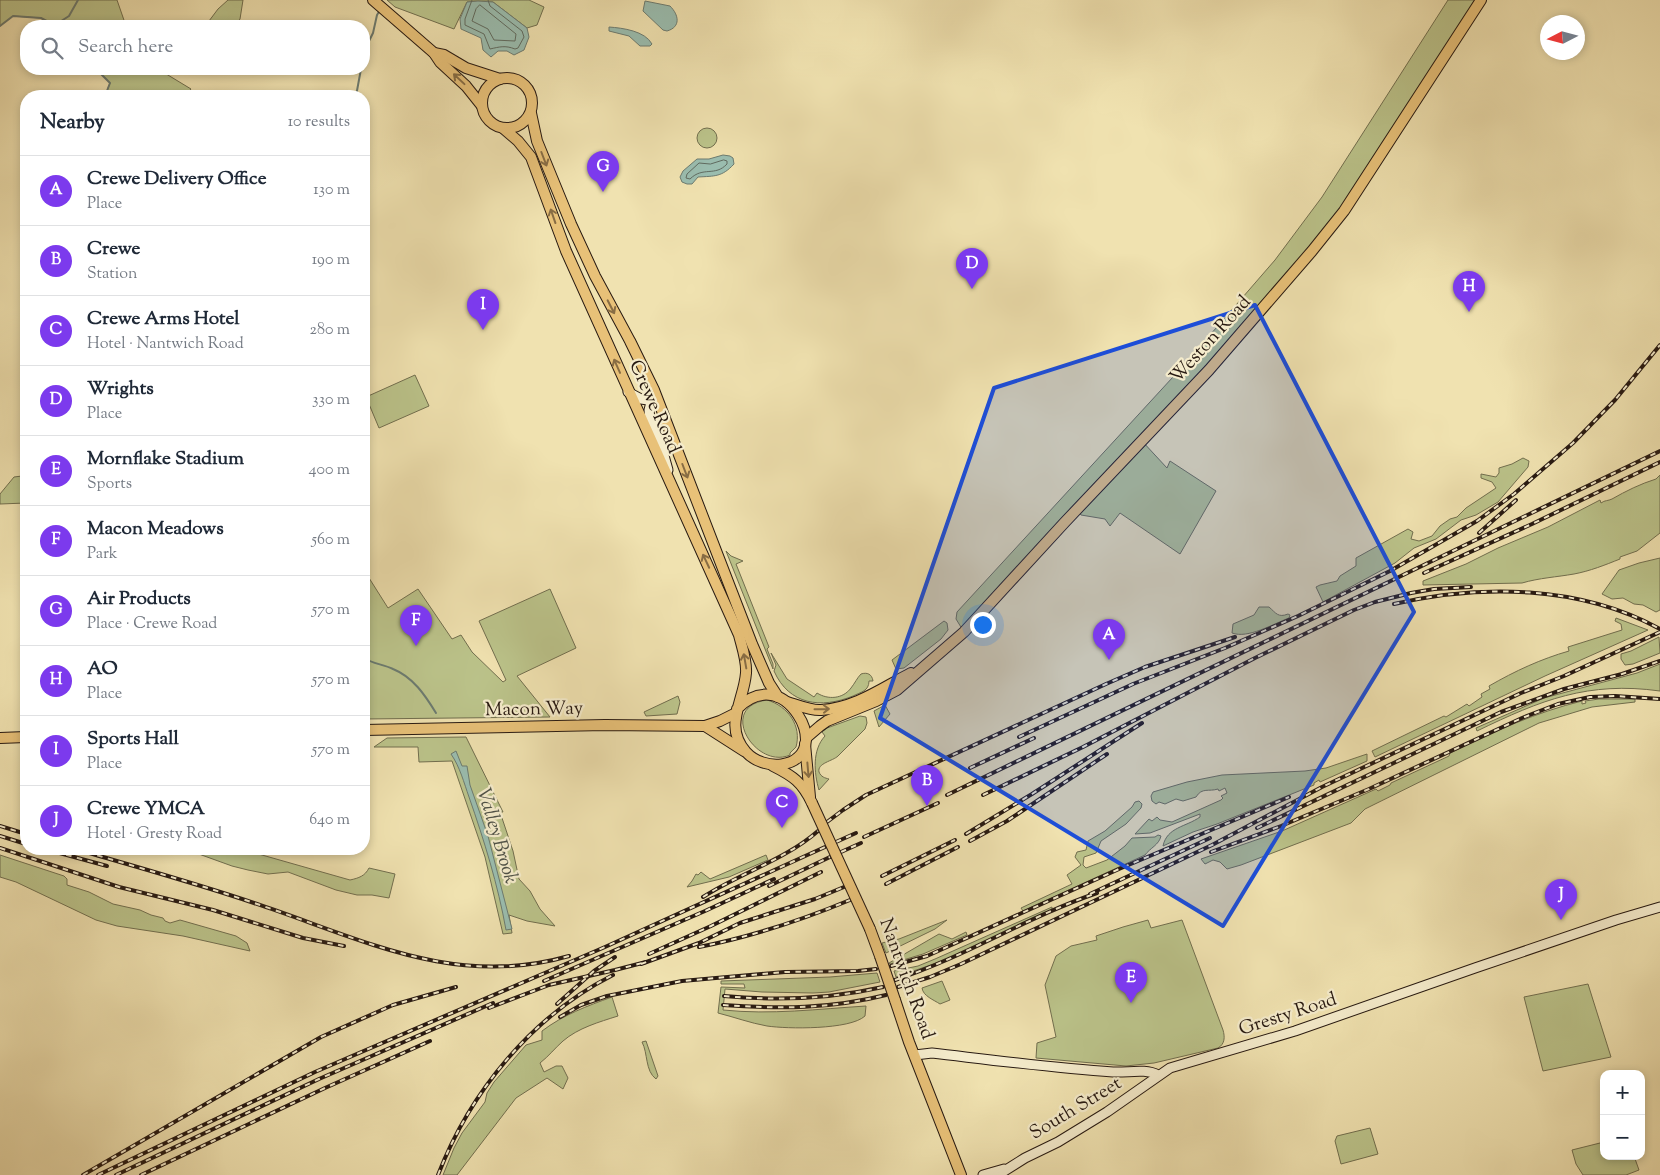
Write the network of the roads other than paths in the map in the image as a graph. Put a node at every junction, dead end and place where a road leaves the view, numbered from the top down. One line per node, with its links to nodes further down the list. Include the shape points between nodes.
1 (1481, 0): 11 (main road, Weston Road, via 1344,211 1312,251 1209,370 1003,591 964,632)
2 (375, 1): 3 (main road)
3 (434, 53): 4 (main road); 5 (main road, one-way to 3)
4 (500, 79): 5 (main road, via 487,88); 6 (main road, via 511,78 524,85 531,95)
5 (482, 106): 7 (main road, via 489,120)
6 (531, 112): 7 (main road, via 522,124); 9 (main road, Crewe Road, one-way to 9, via 541,154 571,224 630,341)
7 (504, 129): 8 (main road, Crewe Road, one-way to 7, via 566,251 531,158)
8 (628, 392): 9 (main road, via 641,399); 10 (main road, Crewe Road)
9 (654, 397): 10 (main road, via 649,410 650,420 663,452); 12 (main road, Crewe Road, one-way to 12, via 752,644 769,683)
10 (672, 490): 13 (main road, Crewe Road, one-way to 10, via 746,672 739,635)
11 (923, 666): 12 (main road, Weston Road, one-way to 11, via 820,710 843,706 872,696); 18 (main road, Weston Road, via 897,690 827,721)
12 (782, 699): 13 (main road, via 770,695 756,696 744,701); 18 (main road, via 800,719)
13 (736, 711): 14 (main road, Macon Way); 19 (main road, via 737,733)
14 (705, 726): 15 (main road, Macon Way); 19 (main road)
15 (370, 730)
16 (20, 737): 17 (main road)
17 (0, 738)
18 (806, 740): 20 (main road, via 800,755 790,762); 21 (main road, Nantwich Road, one-way to 21)
19 (746, 752): 20 (main road)
20 (772, 766): 21 (main road, Nantwich Road, via 800,782)
21 (811, 800): 23 (main road, Nantwich Road, bridge, via 862,907)
22 (1660, 907): 24 (main road, Gresty Road, via 1329,1020)
23 (915, 1055): 24 (main road, Gresty Road, via 932,1053); 26 (main road, Nantwich Road)
24 (1158, 1074): 25 (main road, South Street, via 1082,1127)
25 (1009, 1168): 27 (main road, South Street); 28 (main road, South Street)
26 (961, 1175)
27 (983, 1175)
28 (998, 1175)

